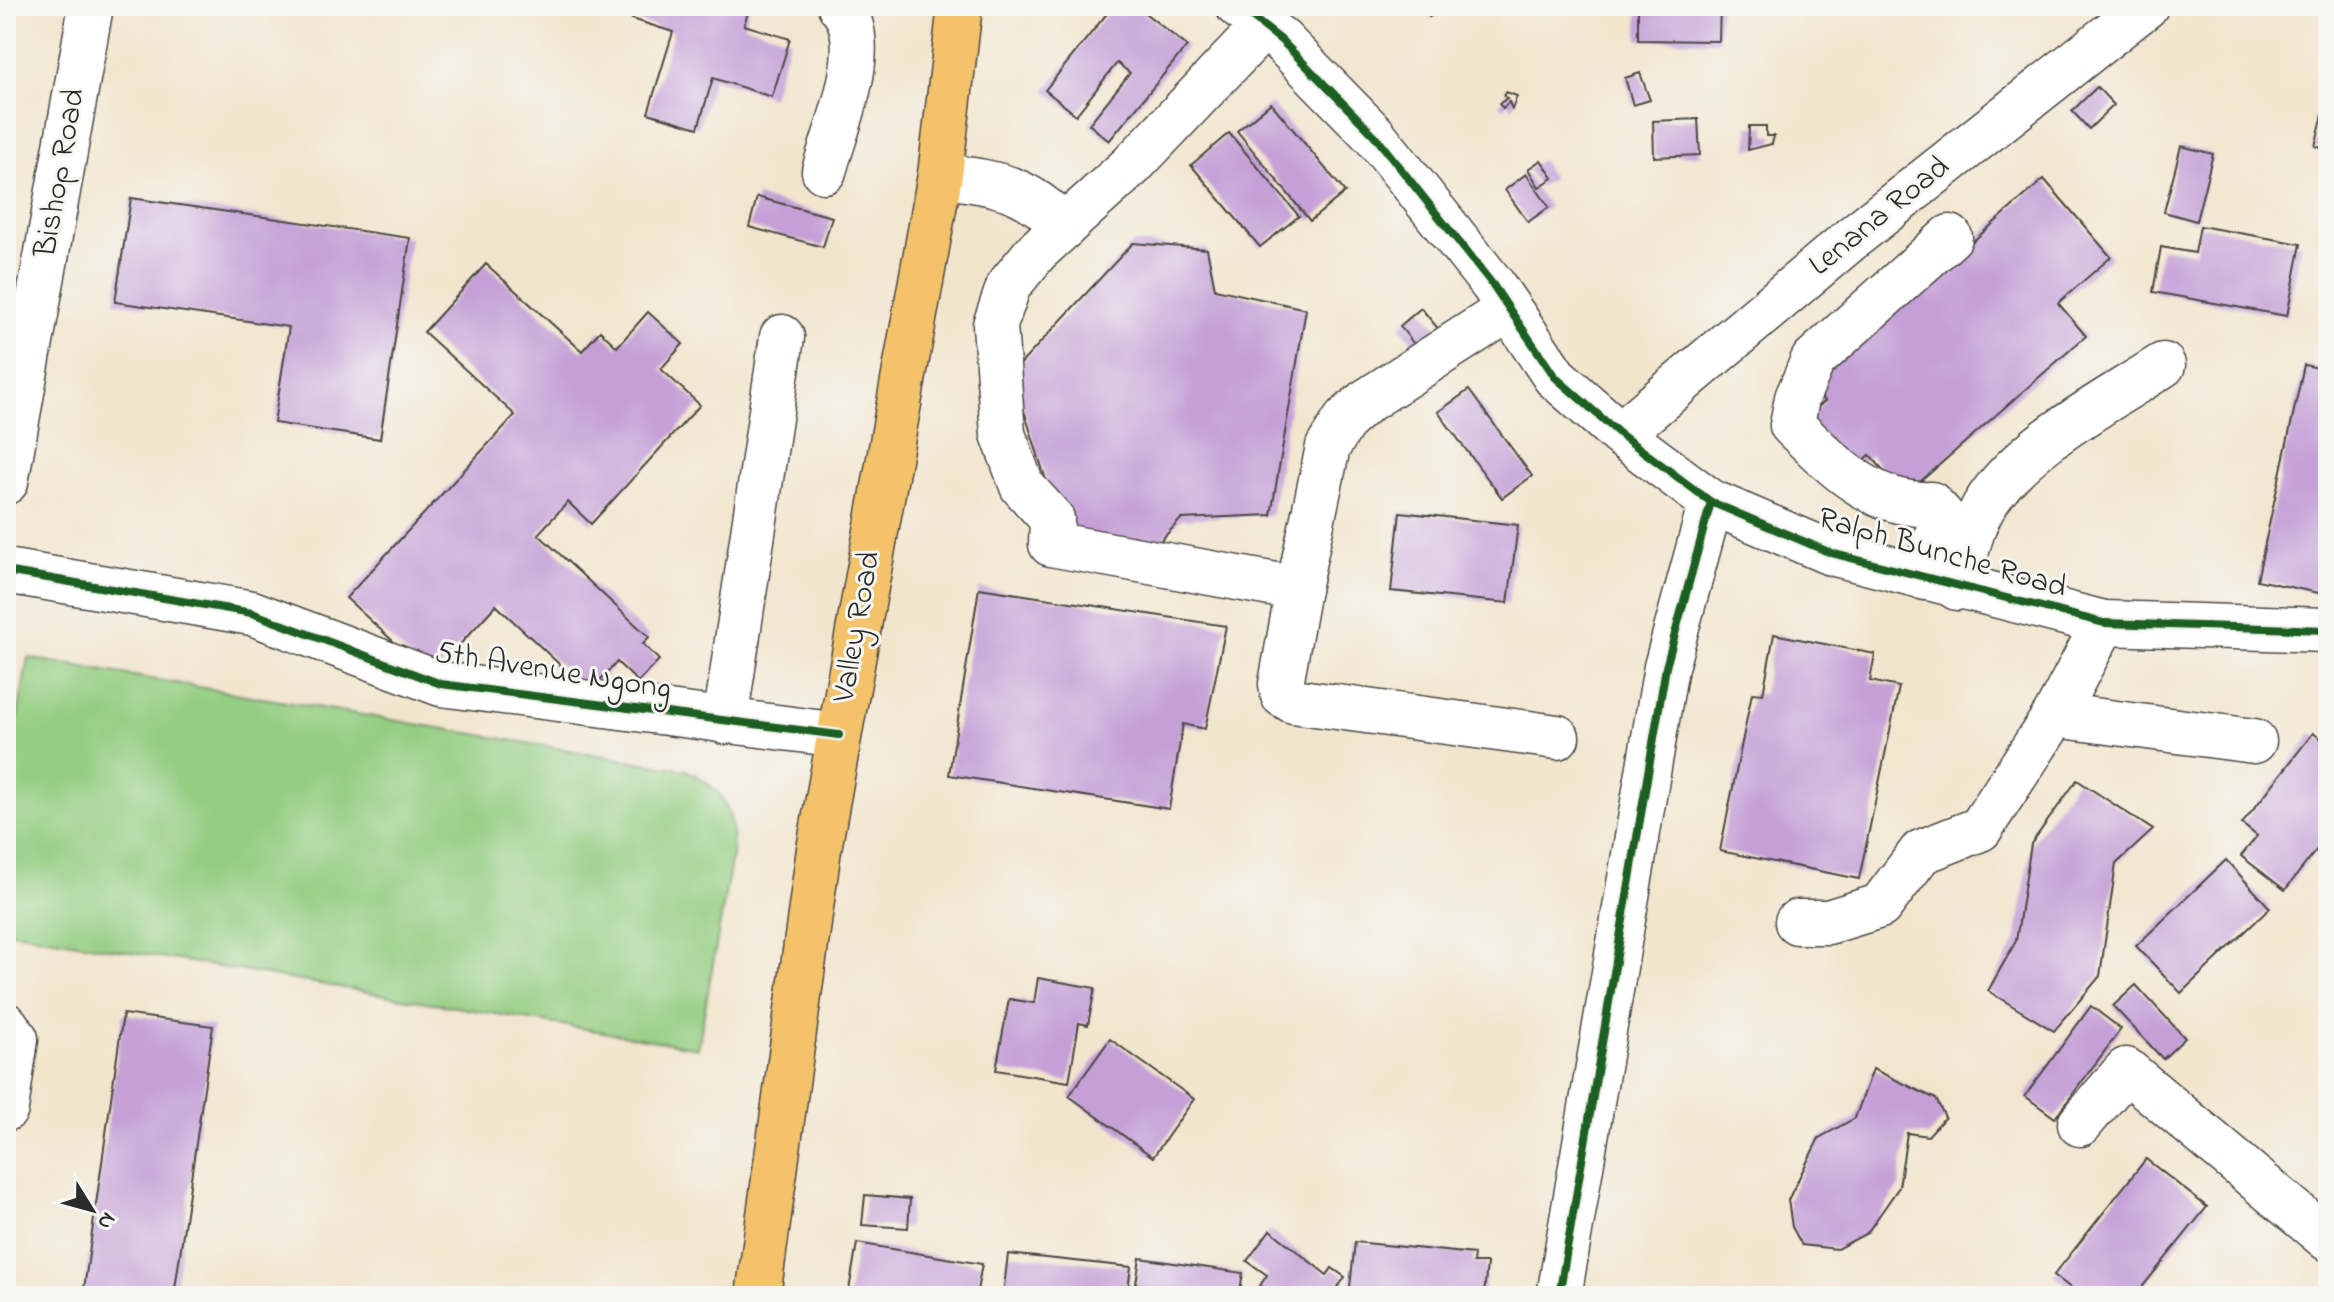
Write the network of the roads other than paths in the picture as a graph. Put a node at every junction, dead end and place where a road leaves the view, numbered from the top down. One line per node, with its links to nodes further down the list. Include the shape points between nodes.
1 (91, 6): 14 (street, Bishop Road)
2 (840, 6): 6 (street, via 851,17 857,51)
3 (960, 6): 7 (main road, Valley Road)
4 (2146, 6): 13 (street, Lenana Road, via 1852,238)
5 (1251, 16): 8 (street, via 1132,165); 10 (street, Ralph Bunche Road, via 1374,135)
6 (824, 171)
7 (940, 175): 8 (street, via 1017,190 1043,204); 23 (main road, Valley Road)
8 (1064, 227): 18 (street, via 1009,285 995,325 1003,434 1022,486 1052,519 1051,544)
9 (1950, 237): 17 (street, via 1813,360 1792,425 1844,476 1907,505 1931,504 1942,516)
10 (1509, 309): 13 (street, Ralph Bunche Road, via 1555,377); 18 (street, via 1345,420 1328,447)
11 (782, 337): 22 (street)
12 (2163, 365): 17 (street, via 2038,448 2008,474 1983,507)
13 (1620, 434): 15 (street, Ralph Bunche Road)
14 (6, 482)
15 (1711, 502): 17 (street, Ralph Bunche Road, via 1831,553); 32 (street, via 1666,667)
16 (6, 571): 22 (street, 5th Avenue Ngong, via 252,613 441,684)
17 (1941, 583): 19 (street, Ralph Bunche Road)
18 (1298, 589): 24 (street, via 1281,684 1283,695 1293,701)
19 (2104, 623): 20 (street, Ralph Bunche Road); 21 (street)
20 (2328, 630)
21 (2055, 715): 25 (street); 26 (street, via 1980,829 1921,852 1880,906 1828,922)
22 (725, 722): 23 (street, 5th Avenue Ngong)
23 (829, 734): 31 (main road, Valley Road, via 819,849)
24 (1557, 737)
25 (2254, 741)
26 (1797, 922)
27 (6, 1025): 28 (street, via 16,1039)
28 (6, 1109)
29 (2080, 1124): 30 (street, via 2126,1070)
30 (2328, 1239)
31 (758, 1296)
32 (1559, 1296)

